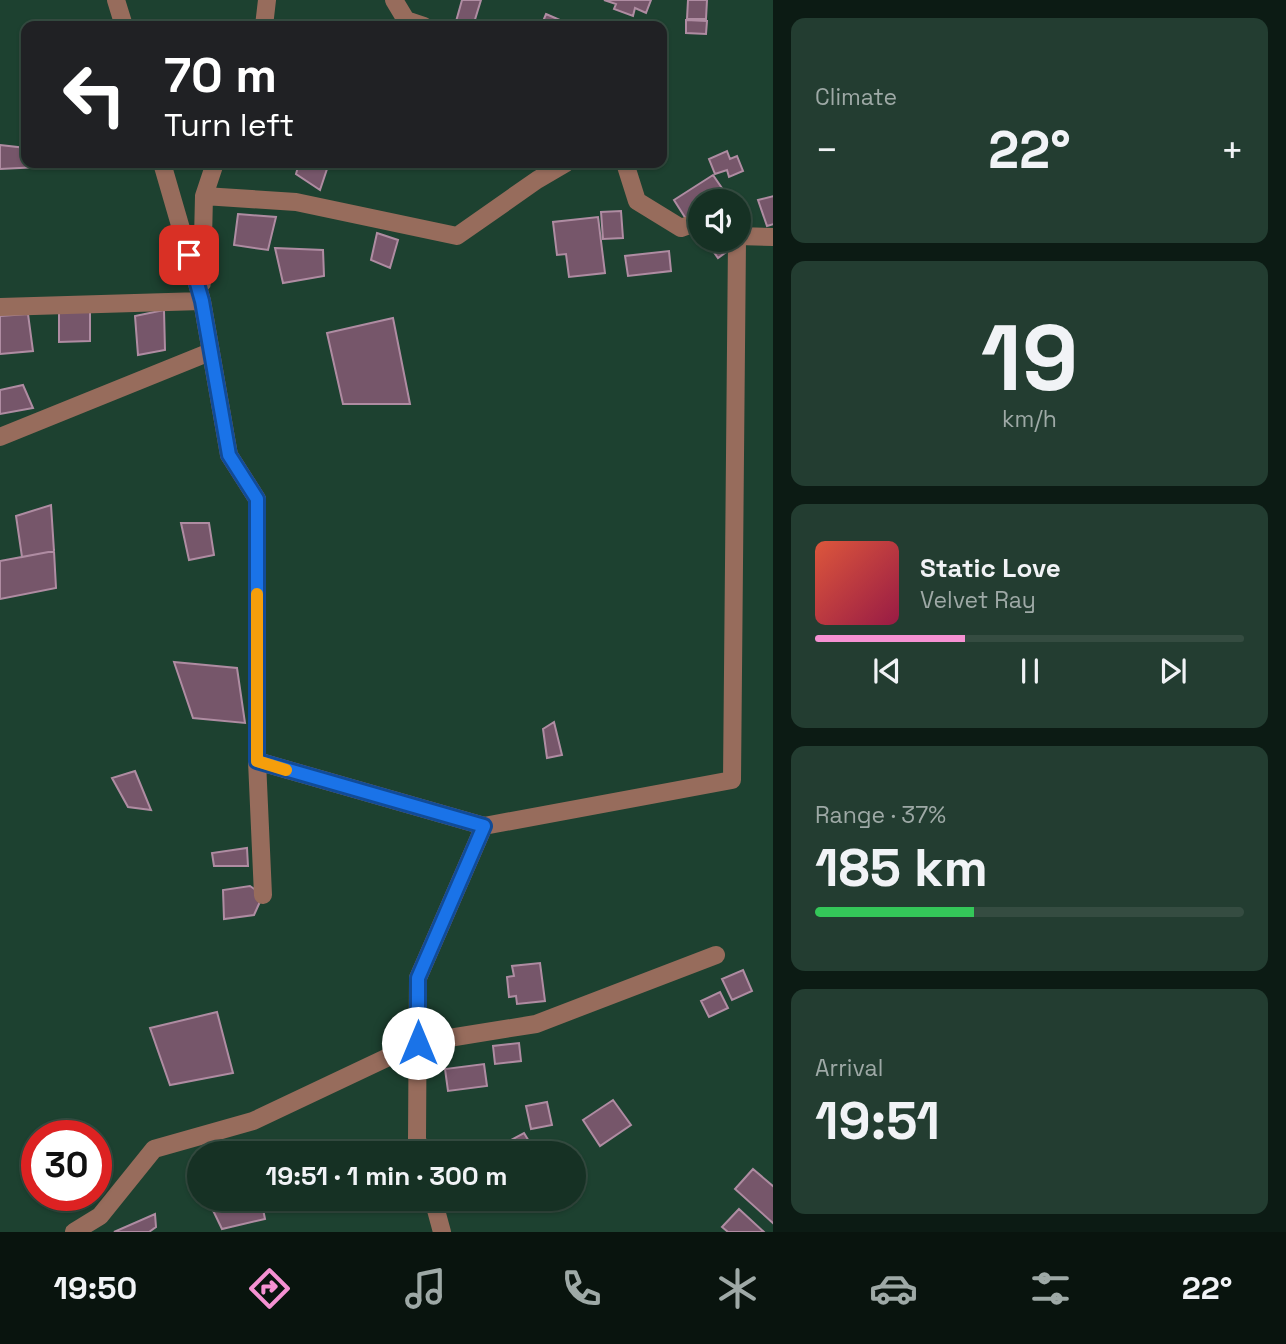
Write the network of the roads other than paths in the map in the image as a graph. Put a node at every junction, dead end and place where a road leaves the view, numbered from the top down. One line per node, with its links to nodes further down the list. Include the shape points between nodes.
1 (116, 0): 4 (street)
2 (267, 0): 5 (street)
3 (394, 0): 6 (street)
4 (122, 21)
5 (265, 21)
6 (409, 21)
7 (163, 168): 16 (street)
8 (213, 168): 11 (street)
9 (557, 168): 11 (street, via 457,236 296,202)
10 (627, 168): 12 (street, via 637,201 681,228)
11 (204, 197): 16 (street)
12 (688, 225)
13 (773, 237): 14 (street)
14 (751, 238)
15 (738, 252): 21 (street, via 732,780)
16 (202, 301): 17 (street); 18 (street)
17 (0, 307)
18 (210, 352): 19 (street); 20 (street, via 229,455 257,499)
19 (0, 437)
20 (257, 761): 21 (street); 22 (street)
21 (484, 826): 24 (street, via 418,978)
22 (263, 895)
23 (716, 955): 24 (street, via 536,1024)
24 (418, 1043): 25 (street); 27 (street, via 253,1121 155,1149 100,1216)
25 (418, 1141)
26 (436, 1211): 28 (street)
27 (74, 1232)
28 (442, 1232)

